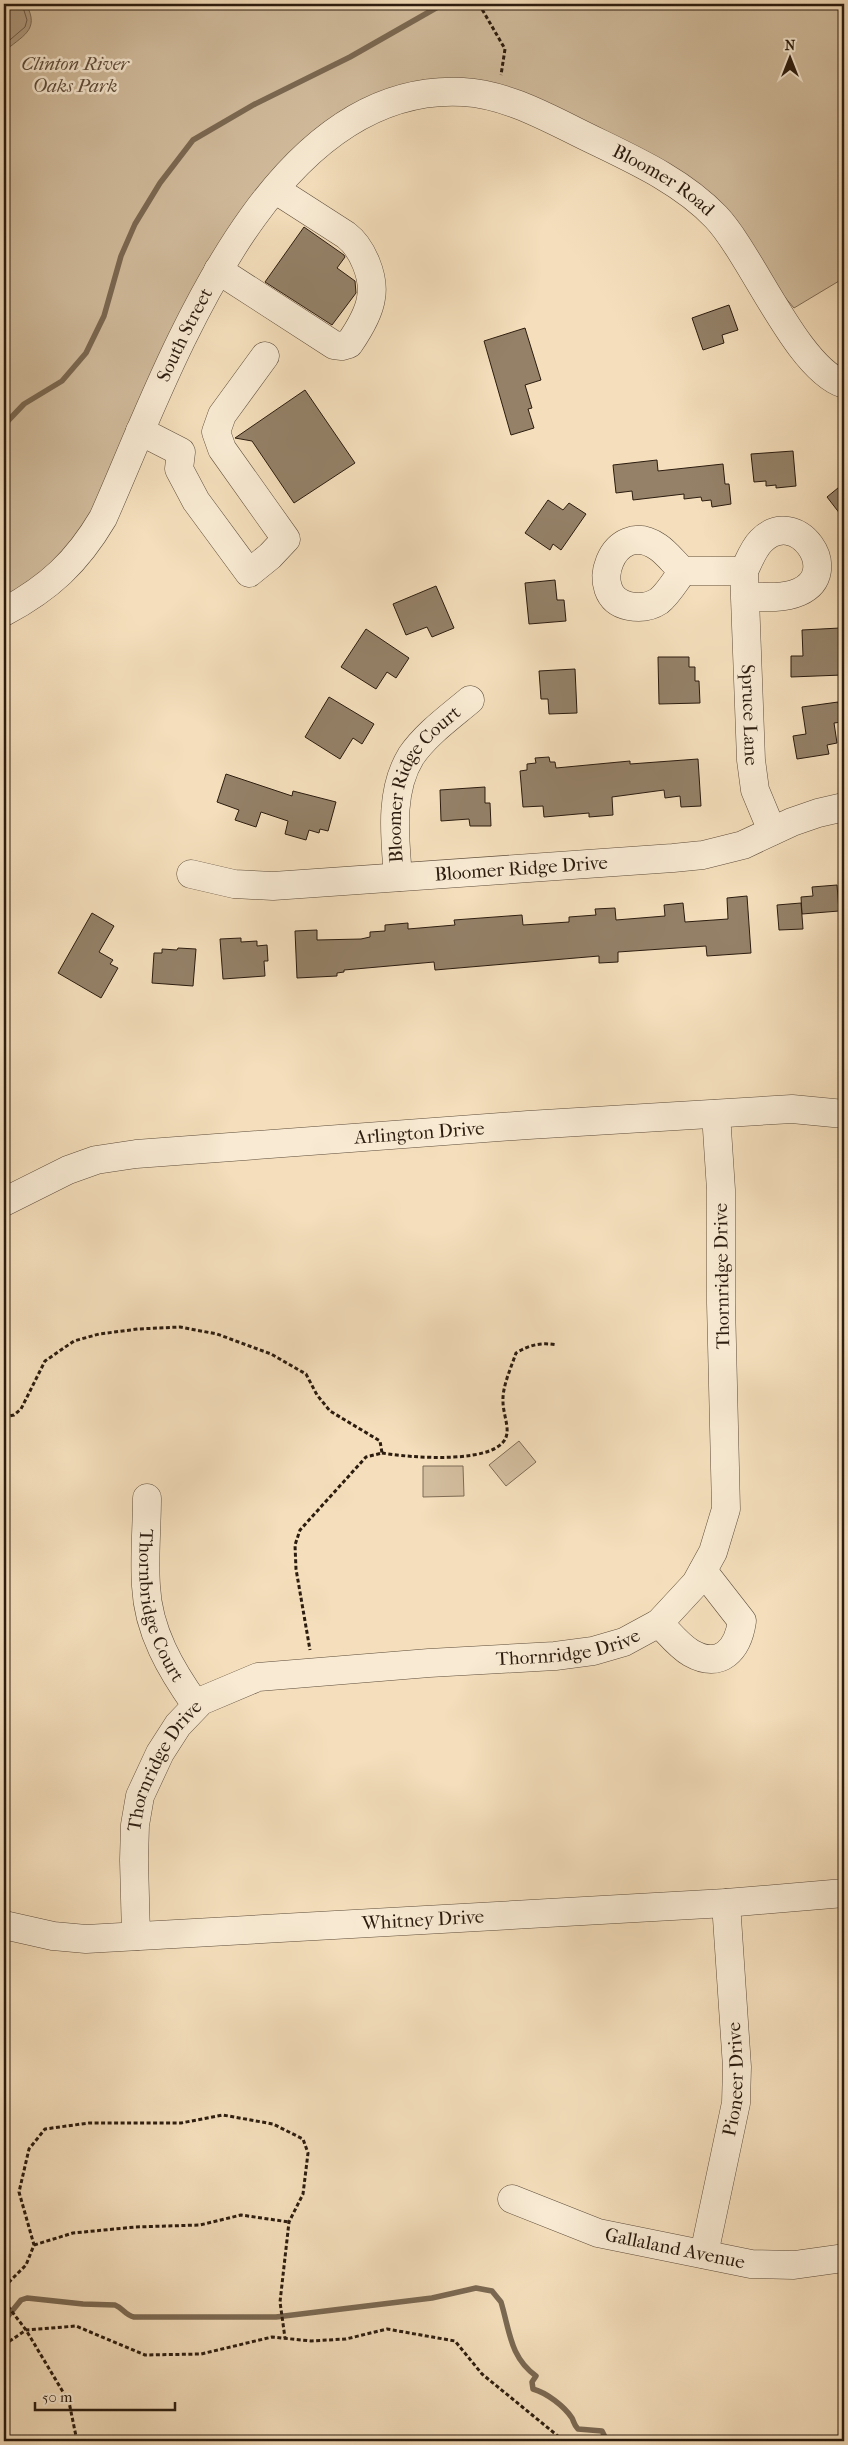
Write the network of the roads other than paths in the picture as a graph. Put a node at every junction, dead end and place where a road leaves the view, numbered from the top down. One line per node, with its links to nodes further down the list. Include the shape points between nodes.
1 (409, 96): 2 (street, South Street, via 371,109 333,132 311,150); 5 (street, Bloomer Road, via 464,92 498,98 544,115 659,175 715,216 735,240 794,336 827,375)
2 (276, 190): 3 (street, South Street); 3 (street, via 346,234 360,249 368,272 371,299 349,344 334,344)
3 (218, 270): 6 (street, South Street)
4 (265, 356): 7 (street, via 222,415)
5 (844, 384)
6 (140, 431): 8 (street); 10 (street, South Street, via 103,518 90,540 63,573)
7 (216, 432): 8 (street); 8 (street, via 222,449 286,539 249,572 196,501 179,469)
8 (182, 452)
9 (683, 571): 13 (street, Spruce Lane, via 745,584 751,760 755,790)
10 (4, 612)
11 (470, 700): 15 (street, Bloomer Ridge Court, via 412,755 401,776 394,817)
12 (844, 807): 13 (street, Bloomer Ridge Drive, via 818,813)
13 (772, 831): 15 (street, Bloomer Ridge Drive, via 743,845 703,855)
14 (191, 874): 15 (street, Bloomer Ridge Drive, via 234,884 273,886)
15 (398, 877)
16 (716, 1114): 17 (street, Arlington Drive, via 792,1109); 18 (street, Arlington Drive, via 136,1154 96,1160 68,1170); 20 (street, Thornridge Drive, via 721,1190 727,1492 726,1509 713,1552)
17 (844, 1114)
18 (4, 1202)
19 (147, 1498): 22 (street, Thornbridge Court, via 146,1586 149,1612 170,1665)
20 (703, 1571): 21 (street, Thornridge Drive); 21 (street, via 742,1621 740,1638 733,1650 708,1658 692,1653)
21 (660, 1623): 22 (street, Thornridge Drive, via 624,1642 593,1651 258,1677)
22 (196, 1705): 26 (street, Thornridge Drive, via 160,1753 140,1796 135,1825)
23 (844, 1893): 24 (street, Whitney Drive)
24 (726, 1902): 26 (street, Whitney Drive); 28 (street, Pioneer Drive, via 737,2067 736,2103)
25 (4, 1925): 26 (street, Whitney Drive, via 53,1936 86,1939)
26 (136, 1936)
27 (512, 2199): 28 (street, Gallaland Avenue, via 598,2233)
28 (704, 2254): 29 (street, Gallaland Avenue, via 751,2264 794,2265)
29 (844, 2258)

